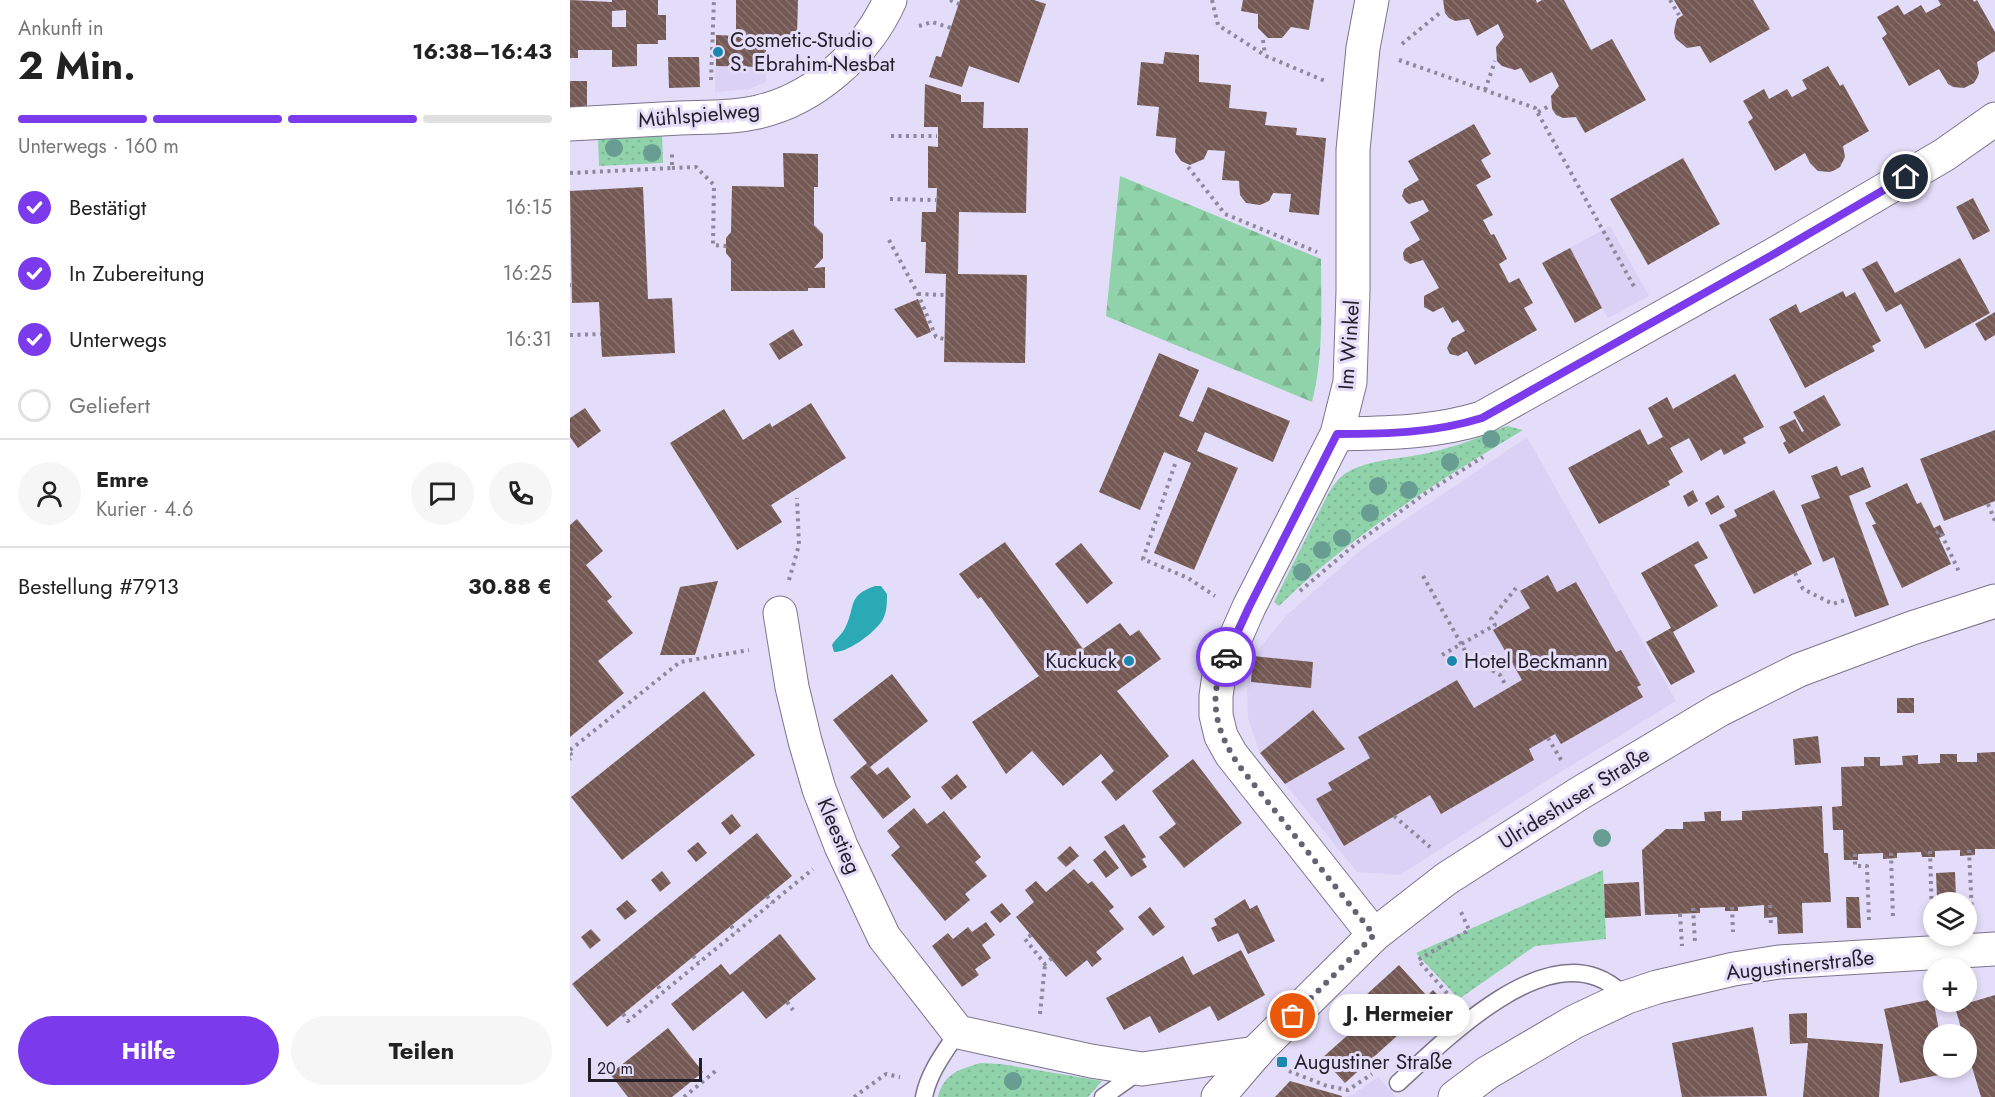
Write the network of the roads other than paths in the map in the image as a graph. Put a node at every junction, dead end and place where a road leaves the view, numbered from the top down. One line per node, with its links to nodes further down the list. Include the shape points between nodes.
1 (890, 0): 4 (street, Mühlspielweg, via 872,32 846,62 807,91 777,106 759,112 710,117)
2 (1372, 0): 5 (street, Im Winkel, via 1353,150 1350,382)
3 (1995, 119): 5 (street, via 1944,155 1482,418 1424,431)
4 (570, 124)
5 (1337, 434): 8 (street, Im Winkel, via 1224,661 1217,686 1216,715 1221,736 1240,767)
6 (1985, 604): 8 (street, Ulrideshuser Straße, via 1799,670 1719,710 1616,770 1457,872)
7 (780, 613): 11 (street, Kleestieg, via 805,741 841,846 884,937)
8 (1374, 935): 12 (street, Ulrideshuser Straße)
9 (1984, 950): 10 (street, Augustinerstraße, via 1779,962 1683,980)
10 (1627, 997): 14 (lane, via 1607,982 1579,973 1532,983 1470,1018); 18 (street, Augustinerstraße, via 1486,1072)
11 (958, 1032): 13 (street); 15 (lane, via 938,1061)
12 (1256, 1053): 13 (street); 17 (street, Ulrideshuser Straße)
13 (1142, 1069): 16 (lane)
14 (1398, 1083)
15 (926, 1090)
16 (1103, 1097)
17 (1218, 1097)
18 (1455, 1097)

